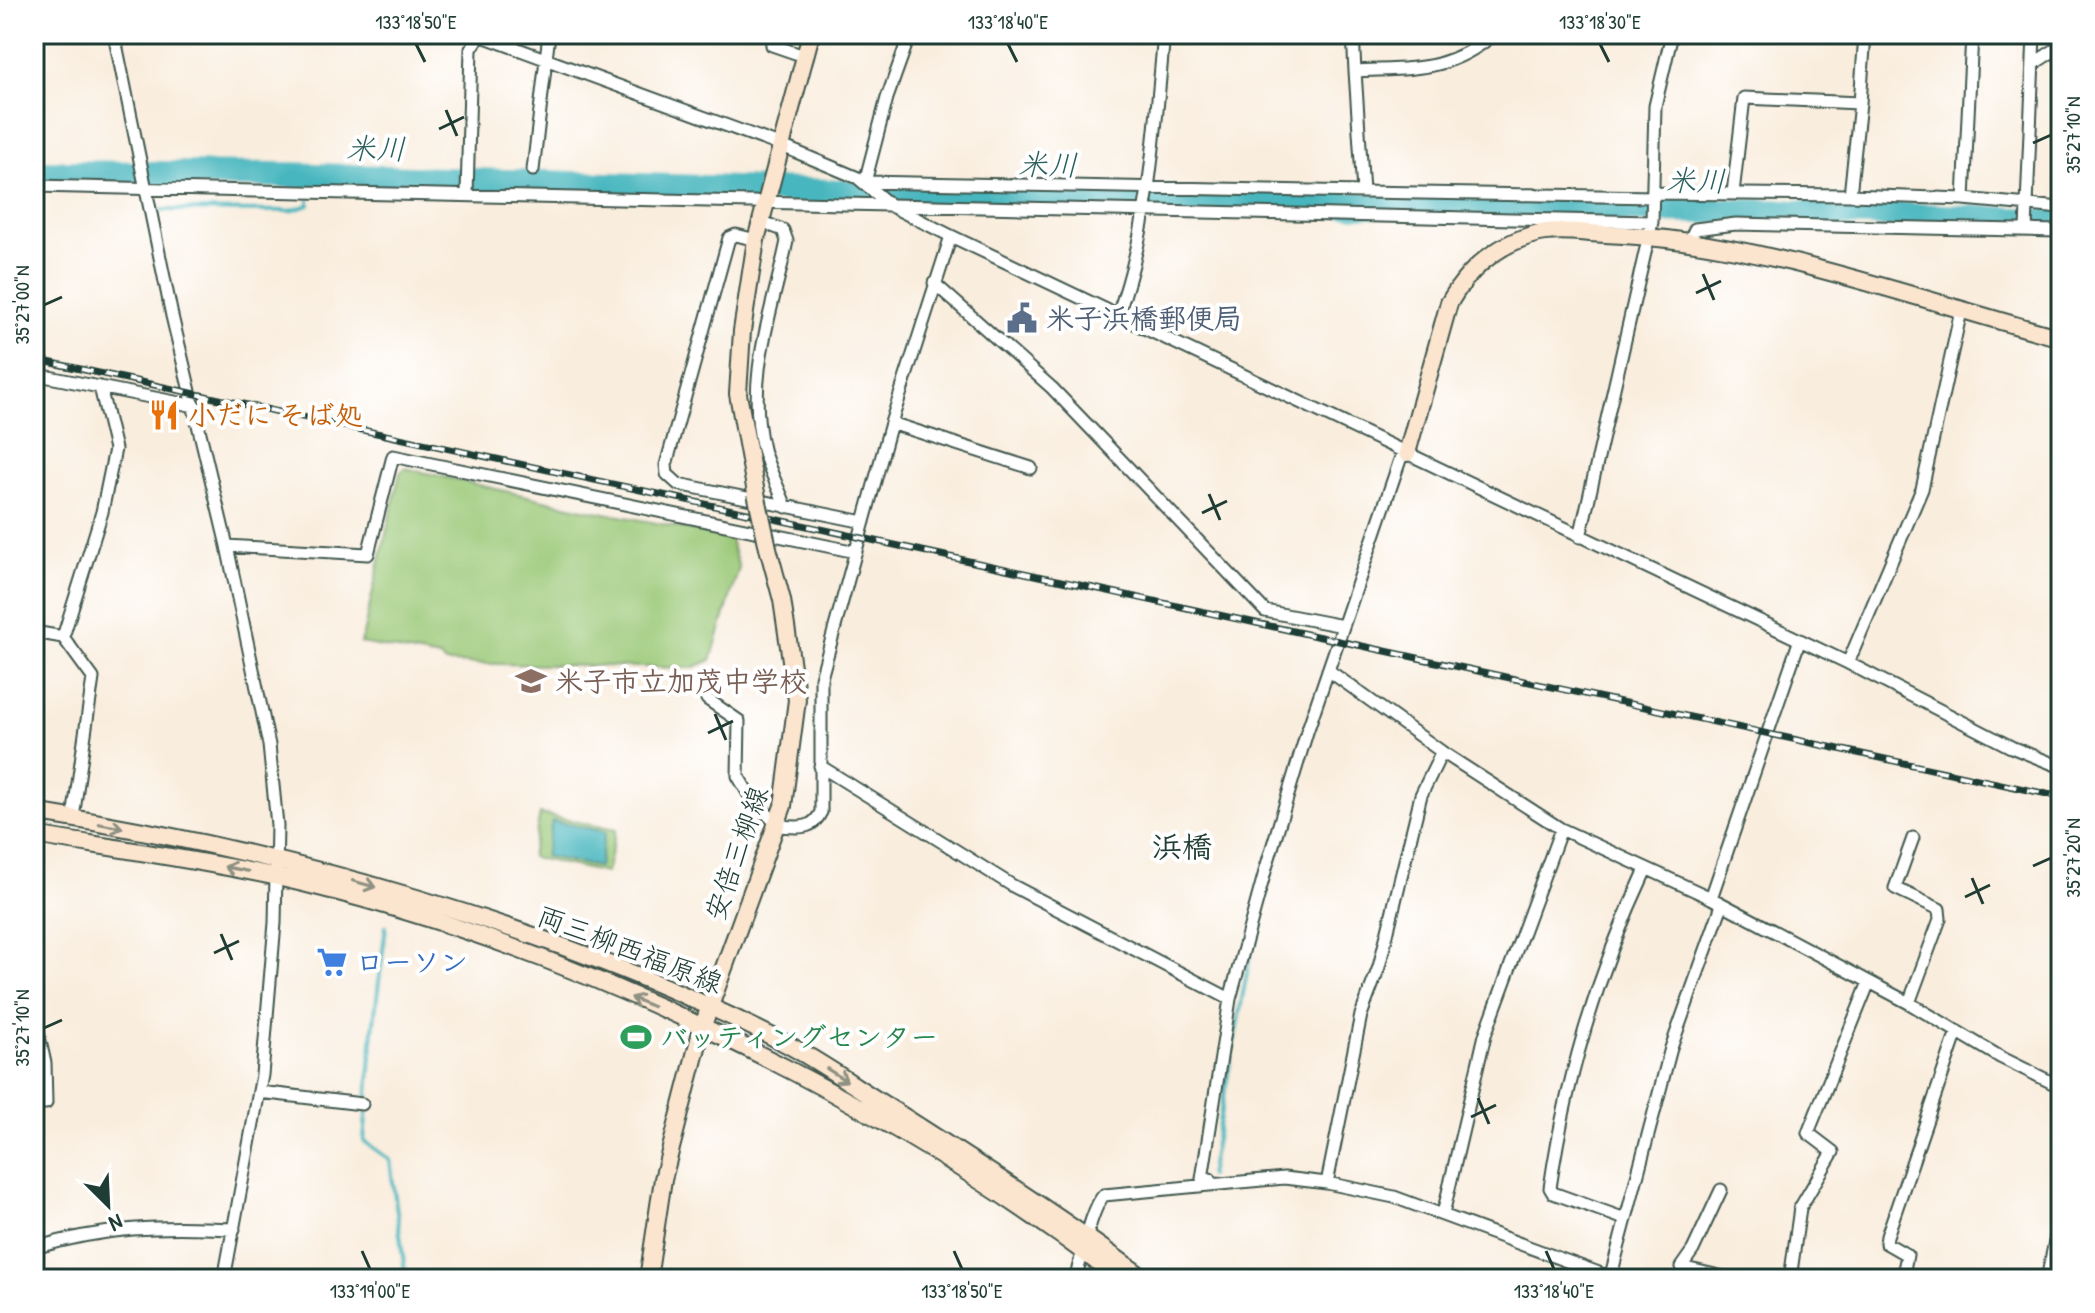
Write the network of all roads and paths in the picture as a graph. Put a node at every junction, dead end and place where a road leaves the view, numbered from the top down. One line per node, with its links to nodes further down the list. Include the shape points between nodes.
1 (114, 34): 24 (street)
2 (479, 34): 16 (street); 26 (street, via 471,49)
3 (549, 34): 16 (street)
4 (771, 34): 15 (street, via 772,45)
5 (811, 34): 15 (main road)
6 (910, 34): 22 (street, via 887,98)
7 (1164, 34): 25 (street)
8 (1353, 34): 18 (street)
9 (1494, 34): 18 (street, via 1471,54 1451,61 1423,68)
10 (1672, 34): 30 (street, via 1655,106)
11 (1865, 34): 19 (street)
12 (1972, 34): 31 (street)
13 (2034, 34): 17 (street)
14 (2061, 46): 17 (street)
15 (804, 56): 20 (main road)
16 (546, 60): 20 (street); 21 (street)
17 (2033, 64): 34 (street)
18 (1355, 71): 27 (street)
19 (1860, 103): 28 (street, via 1744,98); 29 (street)
20 (782, 146): 22 (street); 32 (main road)
21 (533, 170)
22 (867, 184): 25 (street); 33 (street)
23 (34, 186): 24 (street)
24 (146, 187): 26 (street); 50 (street)
25 (1146, 189): 27 (street); 36 (street)
26 (467, 191): 32 (street)
27 (1363, 192): 30 (street)
28 (1733, 193): 29 (street); 30 (street)
29 (1850, 195): 31 (street)
30 (1654, 197): 38 (street)
31 (1964, 199): 34 (street)
32 (769, 201): 33 (street); 37 (main road)
33 (890, 204): 36 (street); 41 (street)
34 (2028, 207): 35 (street); 39 (street)
35 (2061, 208)
36 (1145, 211): 38 (street); 46 (street)
37 (762, 222): 42 (main road); 54 (street, via 783,230 787,241 763,330 758,386 763,448)
38 (1652, 225): 43 (main road); 52 (main road, via 1534,234 1481,262 1449,303); 56 (street)
39 (2026, 230): 40 (street); 43 (street, via 1736,224 1695,229)
40 (2061, 231)
41 (951, 236): 44 (street); 46 (street)
42 (756, 240): 54 (street, via 729,238 667,474 678,484); 71 (main road, 安倍三柳線, bridge, via 737,371 745,443 782,600 797,700)
43 (1690, 240): 45 (main road, via 1758,253)
44 (934, 283): 51 (street); 59 (street, via 1052,388 1265,611)
45 (1961, 311): 47 (main road); 63 (street, via 1922,489)
46 (1117, 317): 52 (street)
47 (2061, 338)
48 (34, 374): 49 (street)
49 (100, 387): 50 (street); 61 (street, via 115,449 102,512)
50 (195, 406): 57 (street)
51 (891, 423): 53 (street); 55 (street)
52 (1405, 452): 56 (street); 59 (street)
53 (1031, 468)
54 (786, 507): 55 (street)
55 (864, 522): 58 (street)
56 (1580, 537): 62 (street)
57 (227, 546): 58 (street, via 368,554 393,456); 75 (street, via 269,745)
58 (856, 552): 67 (street, via 821,678)
59 (1343, 626): 64 (street)
60 (34, 632): 61 (street)
61 (63, 637): 70 (street, via 93,678)
62 (1799, 642): 63 (street); 78 (street)
63 (1848, 663): 68 (street)
64 (1328, 670): 66 (street); 80 (street)
65 (707, 699): 71 (street, via 739,721 738,776)
66 (1442, 752): 72 (street); 91 (street, via 1421,795 1379,967 1361,1015)
67 (820, 766): 71 (street, via 821,812 816,822 807,827); 80 (street, via 1013,886)
68 (2061, 767)
69 (34, 812): 70 (main road, 両三柳西福原線)
70 (73, 818): 75 (main road, 両三柳西福原線, one-way to 75)
71 (779, 826): 82 (main road, 安倍三柳線)
72 (1561, 829): 76 (street); 94 (street, via 1485,1035)
73 (34, 835): 77 (main road, 両三柳西福原線, one-way to 73)
74 (1913, 838): 81 (street, via 1895,888 1931,903 1939,909 1940,919)
75 (276, 859): 77 (street); 82 (main road, 両三柳西福原線, one-way to 82, via 587,956)
76 (1646, 869): 78 (street); 95 (street, via 1618,930 1578,1053 1550,1188)
77 (275, 877): 84 (main road, 両三柳西福原線, one-way to 77, via 442,924); 87 (street)
78 (1716, 901): 79 (street); 95 (street)
79 (1869, 982): 81 (street); 107 (street, via 1808,1133 1833,1152 1800,1208)
80 (1230, 999): 90 (street, via 1202,1179)
81 (1909, 1003): 85 (street)
82 (709, 1006): 84 (main road, 安倍三柳線); 97 (main road, 両三柳西福原線, one-way to 97, via 797,1051)
83 (34, 1015): 88 (street, via 45,1063 46,1103)
84 (702, 1028): 97 (main road, 両三柳西福原線, via 903,1133); 102 (main road, 安倍三柳線, via 663,1179)
85 (1957, 1032): 86 (street); 108 (street, via 1887,1236 1886,1243 1907,1255)
86 (2061, 1087)
87 (259, 1092): 89 (street); 96 (street)
88 (34, 1103)
89 (362, 1104)
90 (1210, 1183): 91 (street, via 1284,1178); 97 (street, via 1104,1195)
91 (1327, 1183): 94 (street)
92 (1721, 1190): 106 (street, via 1681,1267)
93 (2061, 1213): 109 (street)
94 (1443, 1214): 99 (street)
95 (1625, 1219): 99 (street)
96 (234, 1229): 98 (street, via 164,1225 87,1232); 101 (street)
97 (1086, 1245): 103 (street); 104 (main road, 両三柳西福原線); 105 (main road, 両三柳西福原線)
98 (34, 1251): 100 (street)
99 (1612, 1278)
100 (36, 1279)
101 (224, 1279)
102 (648, 1279)
103 (1075, 1279)
104 (1120, 1279)
105 (1145, 1279)
106 (1732, 1279)
107 (1790, 1279)
108 (1902, 1279)
109 (2047, 1279)

